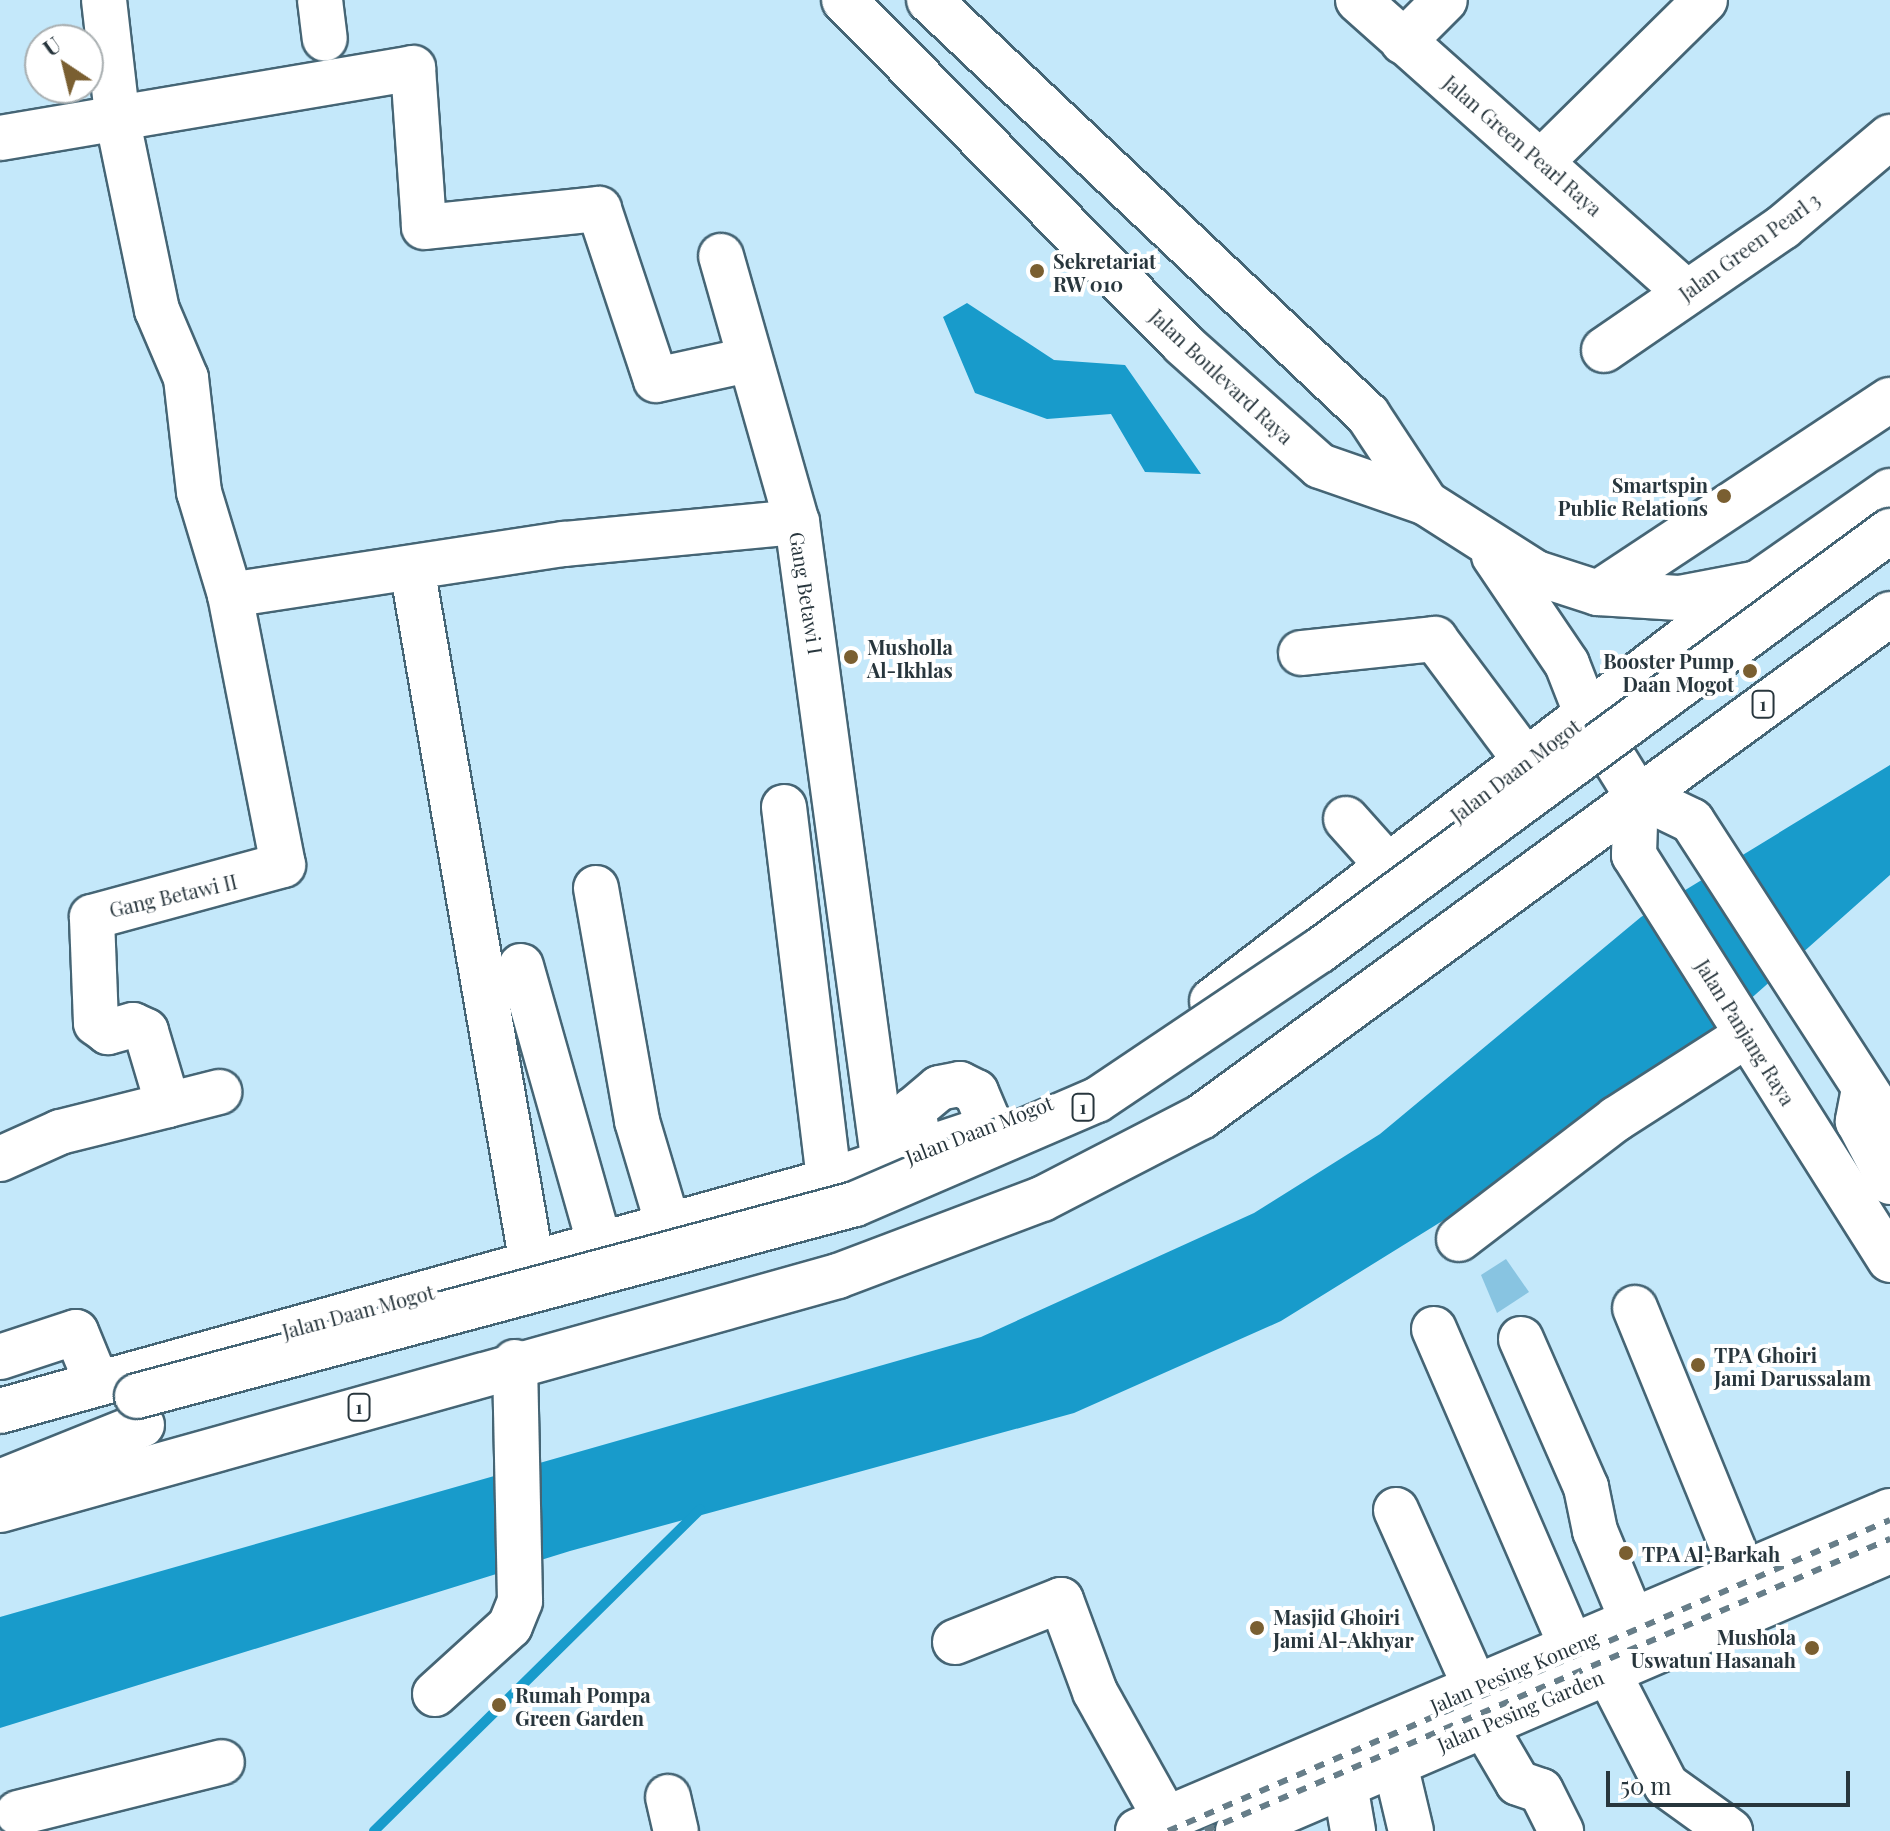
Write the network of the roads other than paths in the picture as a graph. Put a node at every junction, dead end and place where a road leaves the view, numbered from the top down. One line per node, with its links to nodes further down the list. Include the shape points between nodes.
1 (104, 0): 8 (main road)
2 (844, 0): 18 (main road, Jalan Boulevard Raya, via 1183,344 1320,466)
3 (929, 0): 18 (main road, Jalan Boulevard Raya, via 1368,415)
4 (1358, 0): 7 (main road, Jalan Green Pearl Raya)
5 (1445, 0): 7 (main road)
6 (1705, 0): 11 (main road)
7 (1403, 42): 11 (main road, Jalan Green Pearl Raya)
8 (118, 122): 10 (main road); 15 (main road, via 413,68 424,227 599,209 656,380); 25 (main road, via 157,310 192,401 203,512)
9 (1890, 137): 13 (main road, Jalan Green Pearl 3, via 1783,227)
10 (0, 138)
11 (1544, 159): 13 (main road, Jalan Green Pearl Raya)
12 (721, 256): 15 (main road)
13 (1686, 292): 14 (main road, Jalan Green Pearl 3)
14 (1604, 350)
15 (748, 360): 19 (main road)
16 (1890, 400): 26 (main road)
17 (1890, 491): 24 (main road, Jalan Daan Mogot / 1)
18 (1426, 503): 21 (main road, Jalan Boulevard Raya)
19 (797, 522): 23 (main road, Gang Betawi I, via 564,544); 45 (main road, Gang Betawi I)
20 (1890, 531): 60 (main road, Jalan Daan Mogot / 1, bridge, via 1319,951 1097,1100 855,1204)
21 (1481, 540): 26 (main road, Jalan Boulevard Raya, via 1536,573); 29 (main road, Jalan Boulevard Raya, via 1524,592)
22 (1890, 555): 60 (main road, Jalan Daan Mogot / 1, via 1356,955 1132,1108 860,1228)
23 (412, 568): 25 (main road, Gang Betawi I); 54 (main road)
24 (1758, 583): 26 (main road, Jalan Boulevard Raya, via 1679,598); 29 (main road, Jalan Daan Mogot / 1)
25 (238, 593): 41 (main road, Gang Betawi II, via 283,865 271,874 99,912 89,921 96,1023 108,1032 133,1025 146,1031)
26 (1598, 593)
27 (1890, 614): 30 (main road, 1)
28 (1301, 653): 31 (main road, via 1435,639)
29 (1587, 715): 30 (main road, via 1651,744); 31 (main road, Jalan Daan Mogot / 1); 32 (main road)
30 (1698, 749): 32 (main road, 1)
31 (1526, 761): 35 (main road, Jalan Daan Mogot / 1)
32 (1636, 794): 38 (main road, Jalan Panjang Raya, via 1634,855); 39 (main road, via 1692,821); 59 (main road, 1, via 1201,1117 1042,1199 838,1276)
33 (784, 807): 47 (main road)
34 (1346, 819): 35 (main road)
35 (1388, 866): 45 (main road, Jalan Daan Mogot / 1, via 1150,1049 991,1127)
36 (596, 888): 50 (main road, via 637,1121)
37 (521, 966): 52 (main road)
38 (1743, 1030): 43 (main road, Jalan Panjang Raya); 51 (main road)
39 (1864, 1089): 42 (main road); 48 (main road, via 1858,1121)
40 (219, 1092): 41 (main road)
41 (168, 1105): 44 (main road, via 60,1132)
42 (1890, 1127)
43 (1812, 1137): 49 (main road, via 1849,1158); 53 (main road, Jalan Panjang Raya)
44 (0, 1159)
45 (903, 1159): 47 (main road, Jalan Daan Mogot / 1)
46 (493, 1168): 54 (main road)
47 (829, 1181): 50 (main road, Jalan Daan Mogot / 1)
48 (1890, 1182)
49 (1890, 1219)
50 (668, 1225): 52 (main road, Jalan Daan Mogot / 1)
51 (1459, 1239)
52 (600, 1245): 54 (main road, Jalan Daan Mogot / 1)
53 (1890, 1260)
54 (522, 1266): 60 (main road, Jalan Daan Mogot / 1)
55 (1635, 1308): 68 (main road, via 1679,1402)
56 (1434, 1329): 71 (main road)
57 (1521, 1339): 69 (main road, via 1586,1487 1595,1531)
58 (0, 1357): 60 (main road, via 76,1332)
59 (515, 1362): 64 (main road, 1); 73 (main road, via 520,1601 510,1626)
60 (125, 1402): 61 (main road, Jalan Daan Mogot / 1); 62 (main road, Jalan Daan Mogot / 1); 63 (main road, Jalan Daan Mogot / 1)
61 (0, 1411)
62 (0, 1433)
63 (0, 1482)
64 (0, 1510)
65 (1396, 1510): 74 (main road)
66 (1890, 1511): 68 (main road, Jalan Pesing Koneng)
67 (1890, 1551): 72 (main road, Jalan Pesing Garden)
68 (1743, 1573): 69 (main road, Jalan Pesing Koneng)
69 (1632, 1620): 71 (main road, Jalan Pesing Koneng)
70 (955, 1642): 79 (main road, via 1061,1600)
71 (1571, 1646): 74 (main road, Jalan Pesing Koneng)
72 (1608, 1672): 74 (main road, Jalan Pesing Garden); 84 (main road, via 1666,1785)
73 (435, 1694)
74 (1479, 1706): 76 (main road, Jalan Pesing Garden); 79 (main road, Jalan Pesing Koneng); 83 (main road, via 1521,1787 1542,1793)
75 (222, 1762): 78 (main road)
76 (1395, 1764): 77 (main road, Jalan Pesing Garden); 82 (main road)
77 (1345, 1785): 80 (main road, Jalan Pesing Garden); 81 (main road)
78 (13, 1821)
79 (1152, 1825)
80 (1238, 1831)
81 (1353, 1831)
82 (1411, 1831)
83 (1561, 1831)
84 (1730, 1831)

